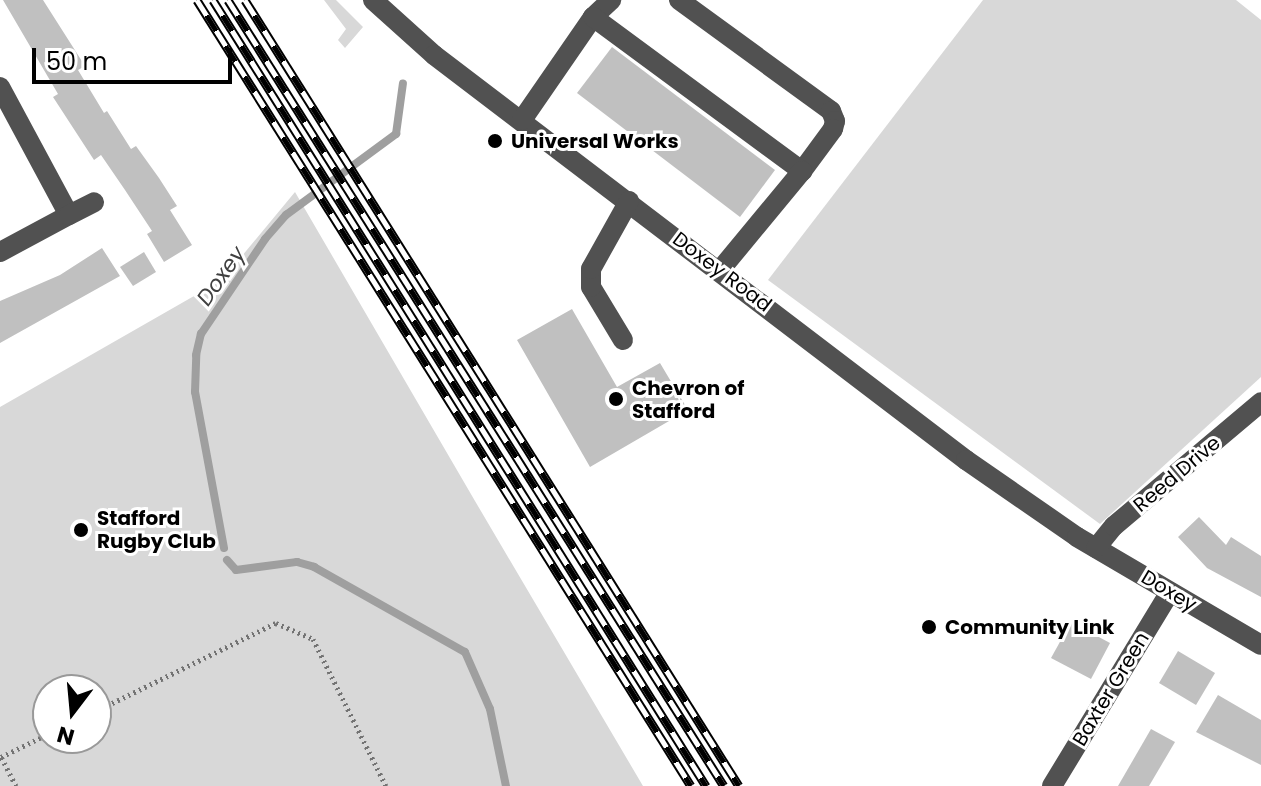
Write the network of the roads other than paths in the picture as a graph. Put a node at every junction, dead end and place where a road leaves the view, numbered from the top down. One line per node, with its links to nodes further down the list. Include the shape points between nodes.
1 (373, 0): 6 (street, Doxey Road, via 434,55)
2 (611, 0): 4 (street)
3 (679, 0): 7 (street, via 831,111 833,129)
4 (593, 17): 6 (street); 7 (street)
5 (0, 87): 10 (street)
6 (522, 120): 8 (street, Doxey Road)
7 (802, 171): 12 (street)
8 (629, 201): 12 (street, Doxey Road); 13 (street, via 591,269 591,287)
9 (94, 202): 10 (street)
10 (69, 215): 11 (street)
11 (0, 252)
12 (720, 270): 15 (street, Doxey Road, via 966,460)
13 (623, 340)
14 (1261, 402): 16 (street, Reed Drive, via 1114,526)
15 (1077, 537): 16 (street, Doxey)
16 (1096, 548): 17 (street, Doxey)
17 (1170, 592): 18 (street, Doxey); 19 (street, Baxter Green)
18 (1261, 645)
19 (1052, 786)

